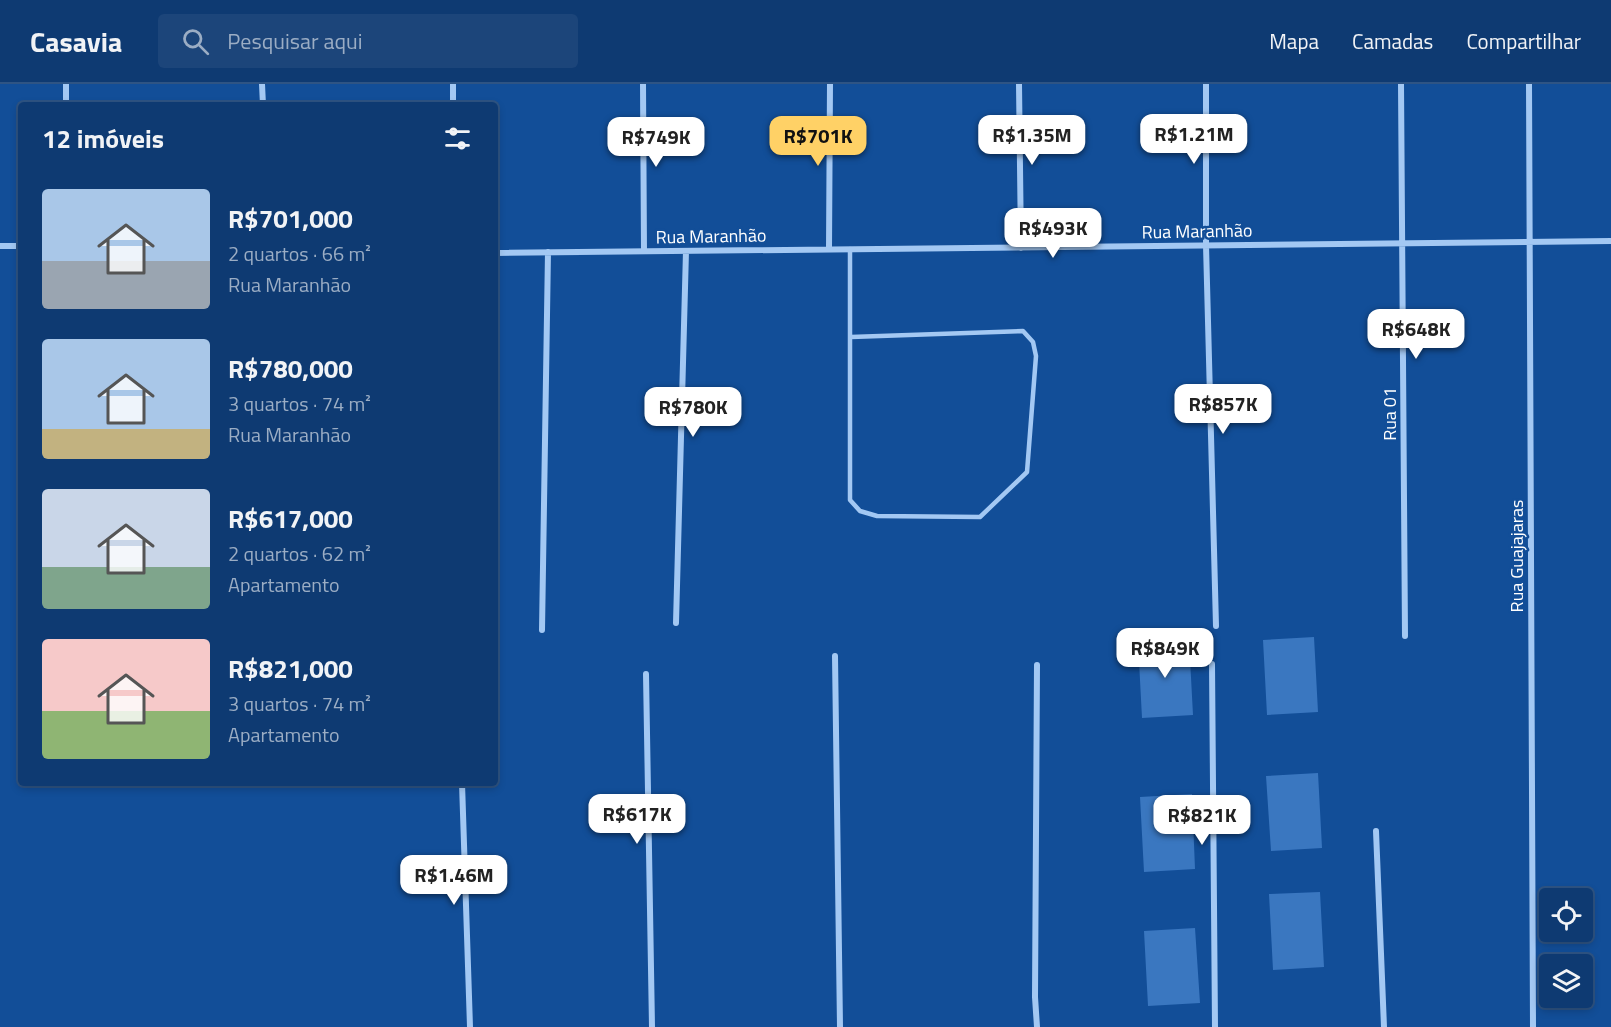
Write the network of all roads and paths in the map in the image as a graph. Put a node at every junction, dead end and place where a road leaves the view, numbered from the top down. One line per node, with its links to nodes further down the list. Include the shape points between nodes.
1 (66, 84): 10 (street)
2 (262, 84): 11 (street)
3 (453, 84): 12 (street)
4 (643, 84): 22 (street)
5 (830, 84): 20 (street)
6 (1019, 84): 19 (street)
7 (1206, 84): 16 (street)
8 (1401, 84): 15 (street, Rua 01)
9 (1529, 84): 14 (street, Rua Guajajaras)
10 (66, 102)
11 (263, 102)
12 (453, 102)
13 (1611, 241): 14 (street, Rua Maranhão)
14 (1529, 242): 15 (street, Rua Maranhão); 43 (street, Rua Guajajaras)
15 (1403, 243): 16 (street, Rua Maranhão); 30 (street, Rua 01)
16 (1206, 245): 19 (street, Rua Maranhão); 28 (street)
17 (0, 246): 18 (street)
18 (18, 246)
19 (1021, 248): 21 (street, Rua Maranhão)
20 (830, 249): 21 (street, Rua Maranhão); 23 (street, Rua Maranhão)
21 (850, 249): 26 (lane)
22 (644, 251): 23 (street, Rua Maranhão); 24 (street, Rua Maranhão)
23 (686, 251): 27 (street)
24 (548, 252): 25 (street, Rua Maranhão); 29 (street)
25 (498, 253)
26 (851, 337): 26 (lane, via 850,500 860,511 877,516 980,517 1027,472 1036,356 1033,342 1023,331)
27 (676, 623)
28 (1216, 627)
29 (542, 630)
30 (1405, 636)
31 (835, 656): 39 (street)
32 (1212, 664): 41 (street)
33 (1036, 665): 40 (street)
34 (646, 674): 38 (street)
35 (462, 786): 37 (street)
36 (1376, 831): 42 (street)
37 (470, 1027)
38 (652, 1027)
39 (840, 1027)
40 (1037, 1027)
41 (1215, 1027)
42 (1384, 1027)
43 (1533, 1027)

